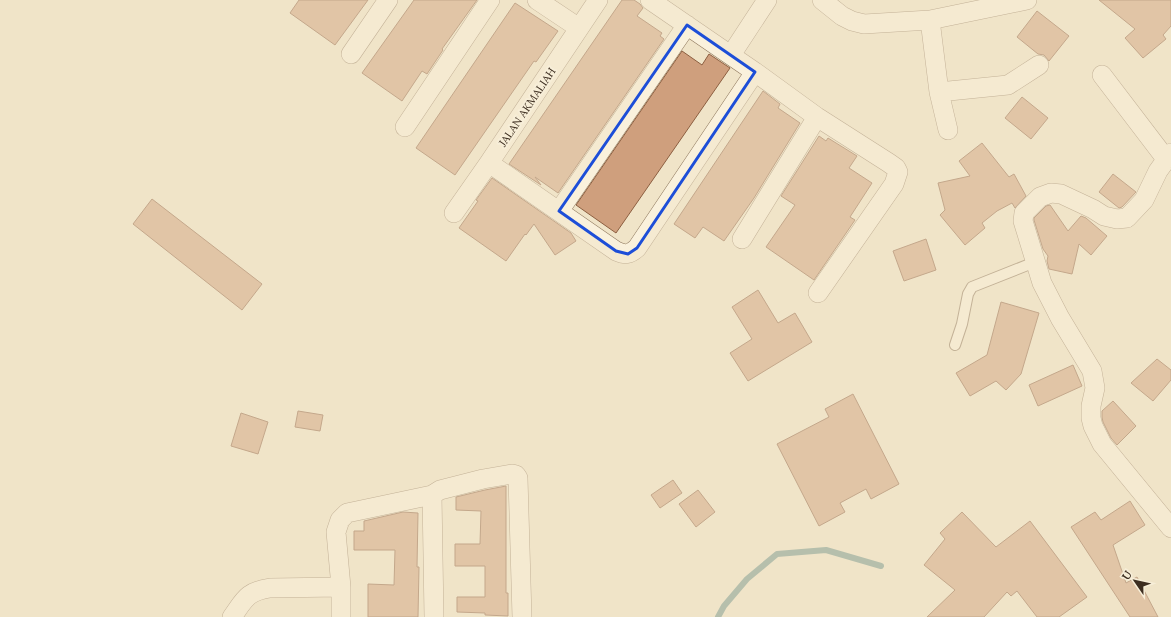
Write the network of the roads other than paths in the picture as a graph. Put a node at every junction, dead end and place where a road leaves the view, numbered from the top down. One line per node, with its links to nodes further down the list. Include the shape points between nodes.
1 (388, 0): 12 (street)
2 (490, 0): 19 (street)
3 (537, 0): 11 (street)
4 (598, 0): 11 (street, JALAN AKMALIAH)
5 (650, 0): 10 (street)
6 (767, 0): 13 (street)
7 (822, 0): 9 (street, via 842,16 864,24)
8 (1027, 0): 9 (street)
9 (930, 20): 17 (street)
10 (688, 25): 13 (street); 23 (street)
11 (579, 28): 22 (street, JALAN AKMALIAH)
12 (351, 54)
13 (731, 55): 15 (street)
14 (1039, 65): 17 (street, via 1008,85)
15 (755, 72): 18 (street); 23 (street, via 632,252 628,254 616,251)
16 (1102, 75): 21 (street)
17 (939, 92): 20 (street)
18 (817, 117): 25 (street); 27 (street, via 889,163 898,172 894,184)
19 (405, 127)
20 (948, 130)
21 (1169, 156): 26 (street, via 1154,178 1144,200 1127,218 1104,216 1061,194 1051,193 1040,197 1024,213 1023,221)
22 (489, 163): 23 (street); 24 (street, JALAN AKMALIAH)
23 (559, 211)
24 (454, 213)
25 (742, 239)
26 (1034, 262): 28 (lane, via 972,287); 30 (street, via 1045,290 1092,371 1095,388 1091,418 1096,434)
27 (818, 293)
28 (955, 345)
29 (432, 495): 31 (street, via 347,514 340,520 336,532); 34 (street); 35 (street, via 440,490 483,479 516,475)
30 (1171, 528)
31 (341, 587): 32 (street, via 270,588 256,591 248,595); 33 (street)
32 (232, 617)
33 (341, 617)
34 (434, 617)
35 (522, 617)

